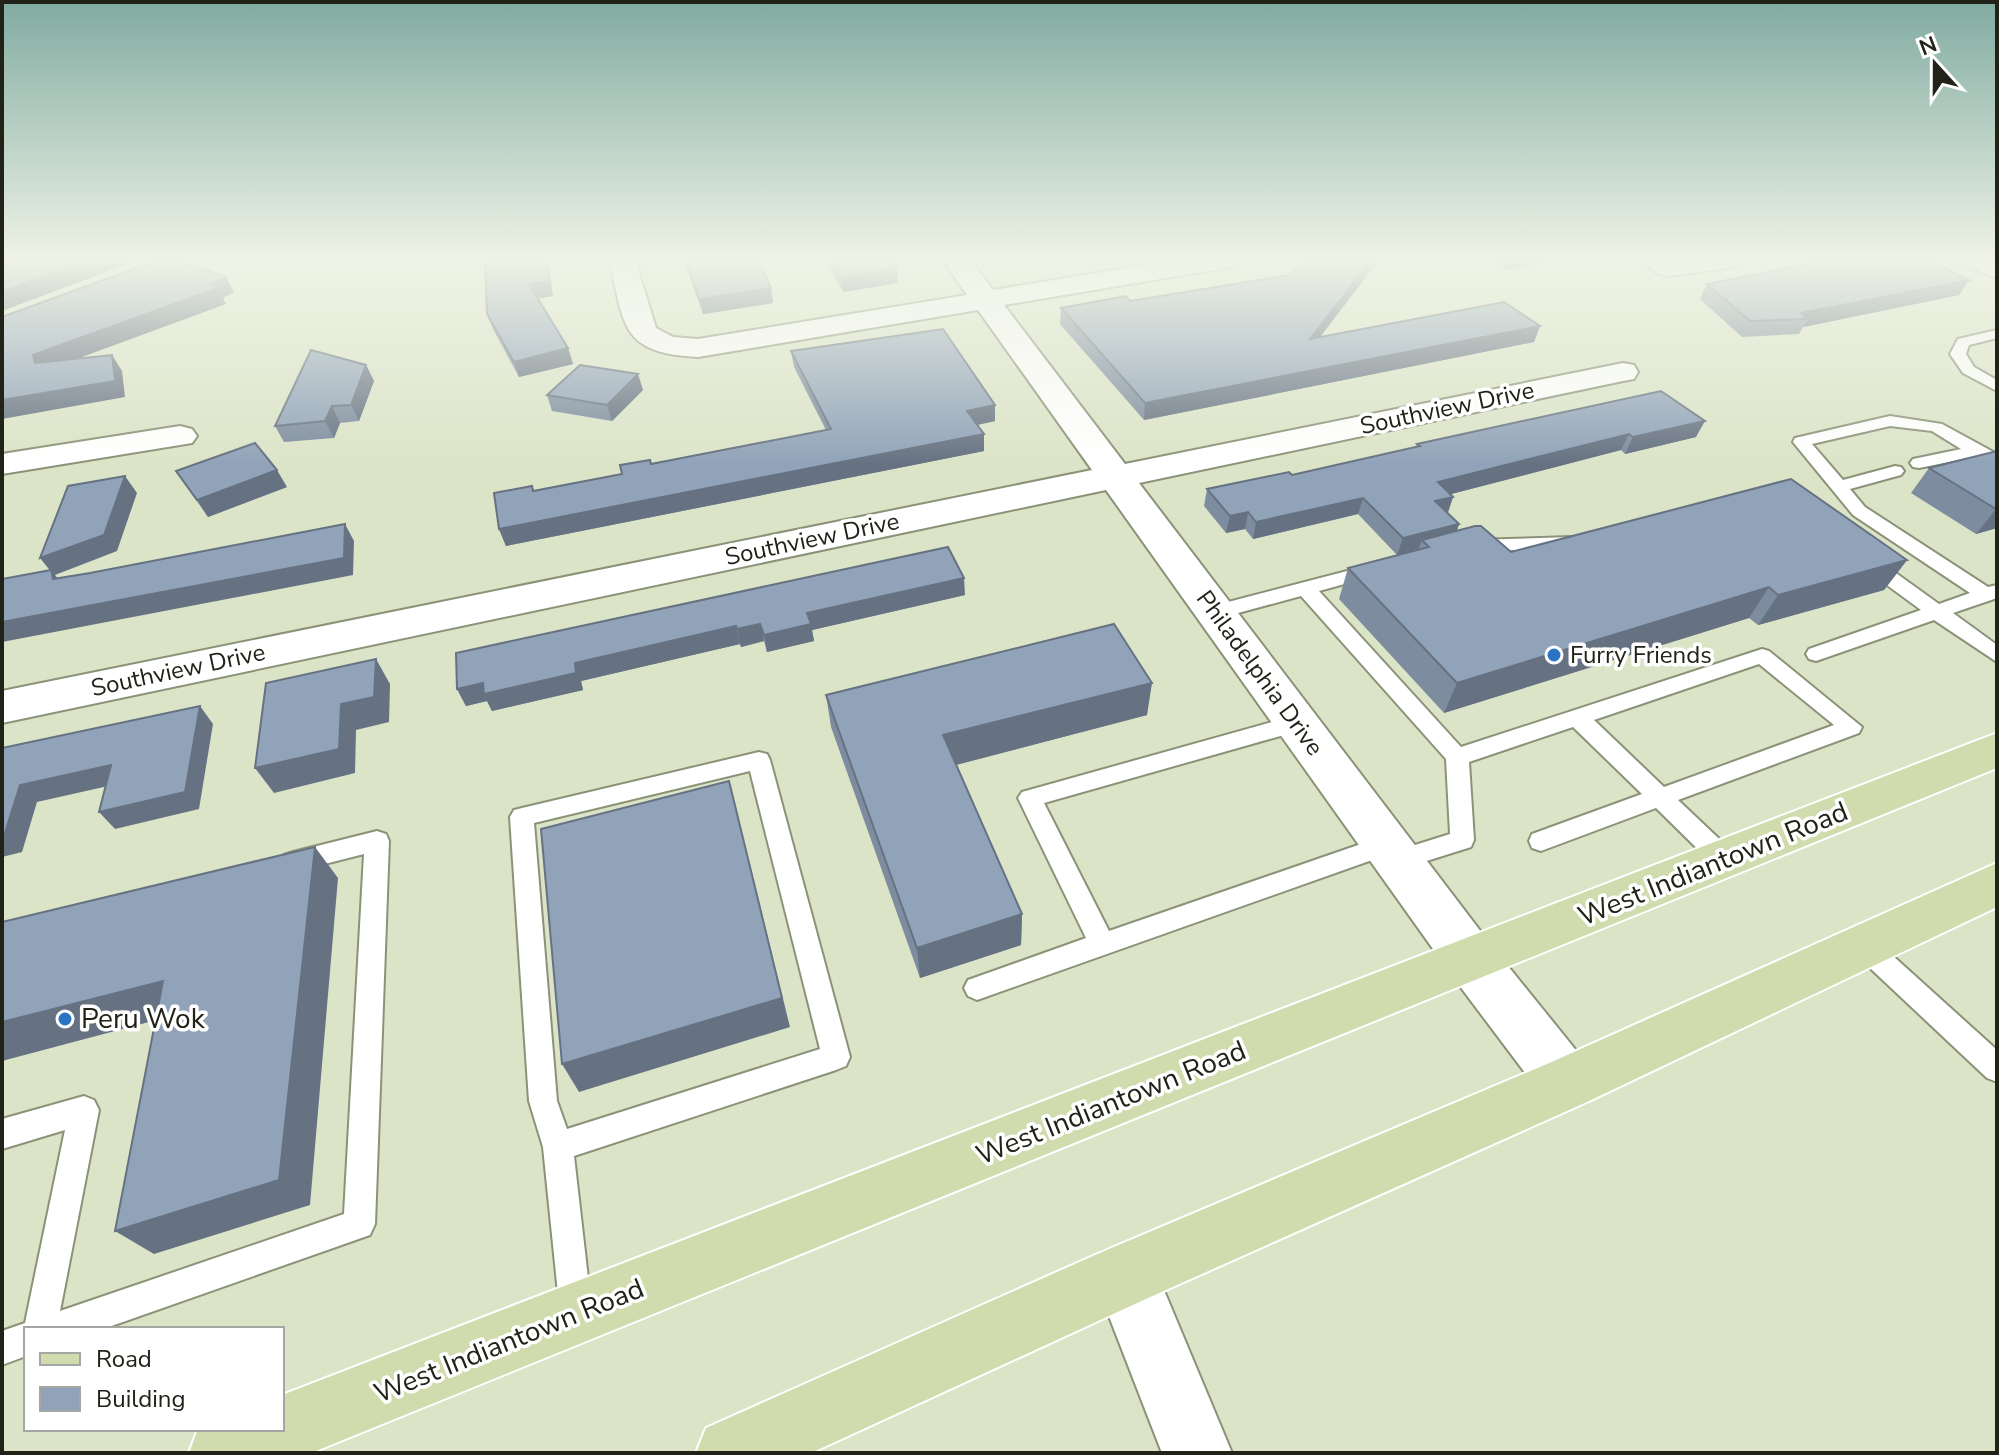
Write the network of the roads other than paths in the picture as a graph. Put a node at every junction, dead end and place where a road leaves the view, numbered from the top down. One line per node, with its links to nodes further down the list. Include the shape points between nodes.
1 (640, 328): 2 (street, via 660,343 678,347 718,346)
2 (829, 328)
3 (1006, 328): 13 (street, Philadelphia Drive)
4 (1997, 334): 6 (lane, via 1963,342 1958,354 1968,370)
5 (1623, 372): 13 (street, Southview Drive)
6 (1997, 386)
7 (180, 436): 11 (street)
8 (1976, 451): 9 (lane); 10 (lane); 14 (lane, via 1936,427 1890,421 1801,442)
9 (1997, 459)
10 (1919, 463)
11 (2, 464)
12 (1895, 471): 14 (lane)
13 (1114, 477): 21 (street, Philadelphia Drive); 25 (street, Southview Drive)
14 (1839, 487): 20 (lane, via 1859,511)
15 (1584, 539): 17 (lane)
16 (1846, 547): 22 (lane)
17 (1449, 550)
18 (1391, 566): 19 (lane)
19 (1305, 588): 21 (lane); 29 (lane)
20 (1991, 593): 22 (lane)
21 (1216, 612): 27 (street, Philadelphia Drive)
22 (1937, 612): 23 (lane); 24 (lane)
23 (1816, 654)
24 (1997, 655)
25 (2, 707)
26 (1577, 717): 29 (lane); 30 (lane); 30 (lane, via 1762,656 1851,727)
27 (1297, 723): 32 (street, Philadelphia Drive); 36 (lane, via 1030,798)
28 (1997, 750): 33 (main road, West Indiantown Road)
29 (1457, 757): 32 (lane, via 1462,840)
30 (1660, 798): 31 (lane); 33 (lane)
31 (1541, 841)
32 (1392, 853): 36 (lane); 38 (street, Philadelphia Drive)
33 (1724, 859): 38 (main road, West Indiantown Road)
34 (272, 867): 47 (lane, via 377,841 359,1224)
35 (1997, 884): 37 (main road)
36 (1102, 944): 39 (lane)
37 (1863, 945): 40 (lane); 41 (main road)
38 (1472, 961): 41 (street, Philadelphia Drive); 45 (main road, West Indiantown Road)
39 (977, 988)
40 (1996, 1066)
41 (1567, 1083): 44 (main road)
42 (2, 1134): 46 (lane, via 84,1110)
43 (558, 1147): 43 (lane, via 543,1101 522,817 759,760 836,1057); 45 (lane)
44 (1125, 1275): 53 (main road); 54 (street)
45 (576, 1314): 50 (main road, West Indiantown Road)
46 (40, 1327)
47 (62, 1327)
48 (24, 1340): 49 (lane)
49 (2, 1348)
50 (284, 1429)
51 (280, 1431): 52 (main road, West Indiantown Road)
52 (224, 1453)
53 (731, 1453)
54 (1197, 1453)

